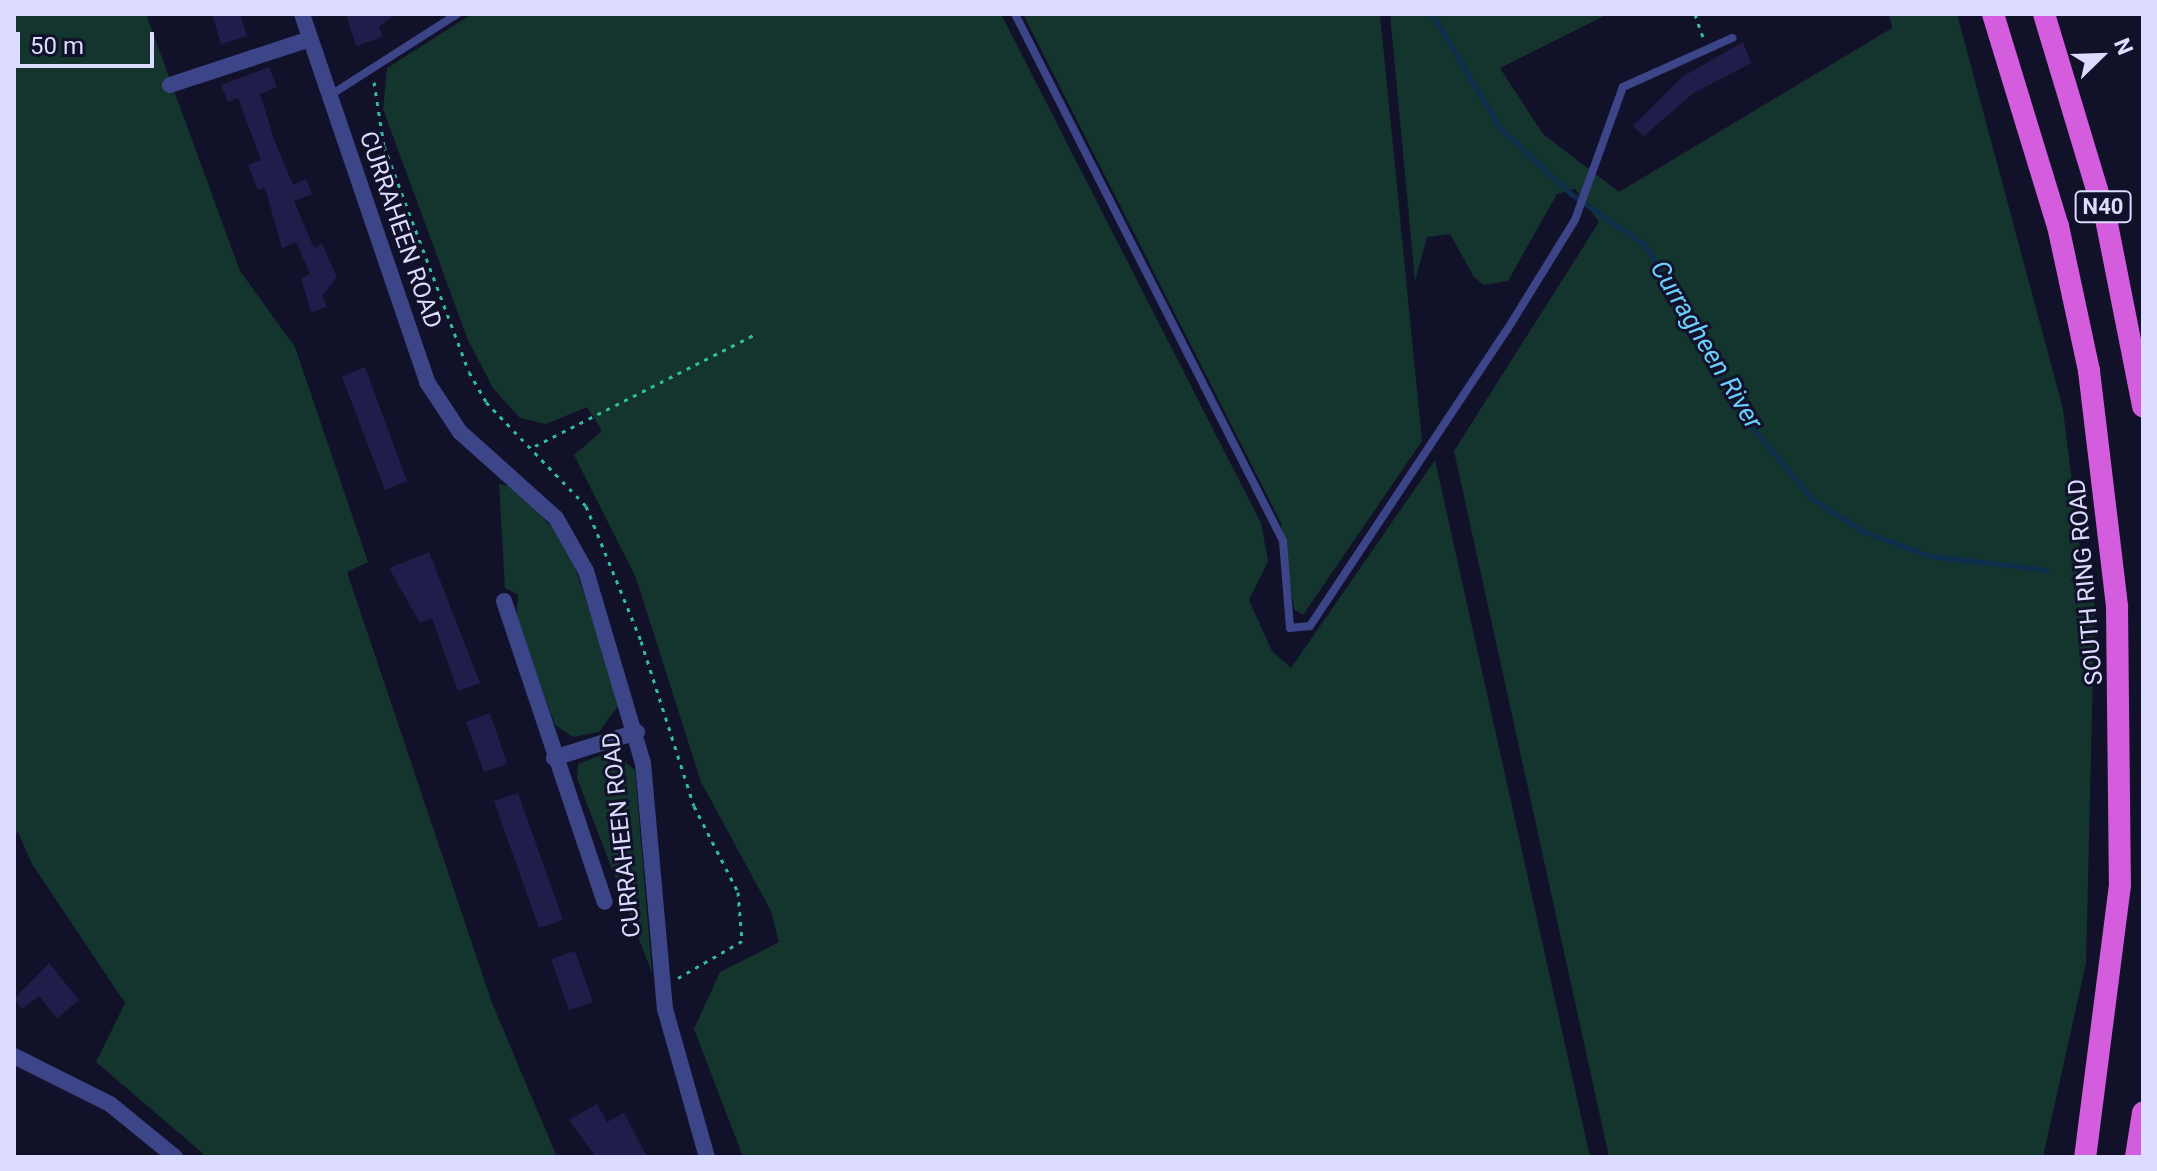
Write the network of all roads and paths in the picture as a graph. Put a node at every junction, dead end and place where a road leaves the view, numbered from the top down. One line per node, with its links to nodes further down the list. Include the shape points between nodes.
1 (302, 14): 8 (street, CURRAHEEN ROAD)
2 (457, 14): 11 (lane)
3 (1015, 14): 9 (lane, via 1283,541 1290,628 1310,626 1575,220 1623,87)
4 (1695, 14): 9 (path)
5 (1993, 14): 23 (highway, SOUTH RING ROAD / N40, via 2058,226 2089,371 2117,607 2120,885)
6 (2044, 14): 13 (highway, N40, via 2106,219)
7 (1732, 38): 9 (lane)
8 (310, 39): 10 (street); 11 (street, CURRAHEEN ROAD)
9 (1707, 49)
10 (170, 85)
11 (328, 96): 16 (street, CURRAHEEN ROAD, via 427,382 460,432 573,541)
12 (754, 335): 14 (path)
13 (2143, 406)
14 (535, 446)
15 (504, 601): 17 (street)
16 (637, 732): 17 (street); 22 (street, CURRAHEEN ROAD, via 665,1009)
17 (554, 758): 18 (street)
18 (605, 902)
19 (14, 1056): 21 (street, via 110,1104)
20 (2143, 1113): 24 (highway)
21 (175, 1157)
22 (707, 1157)
23 (2085, 1157)
24 (2136, 1157)

